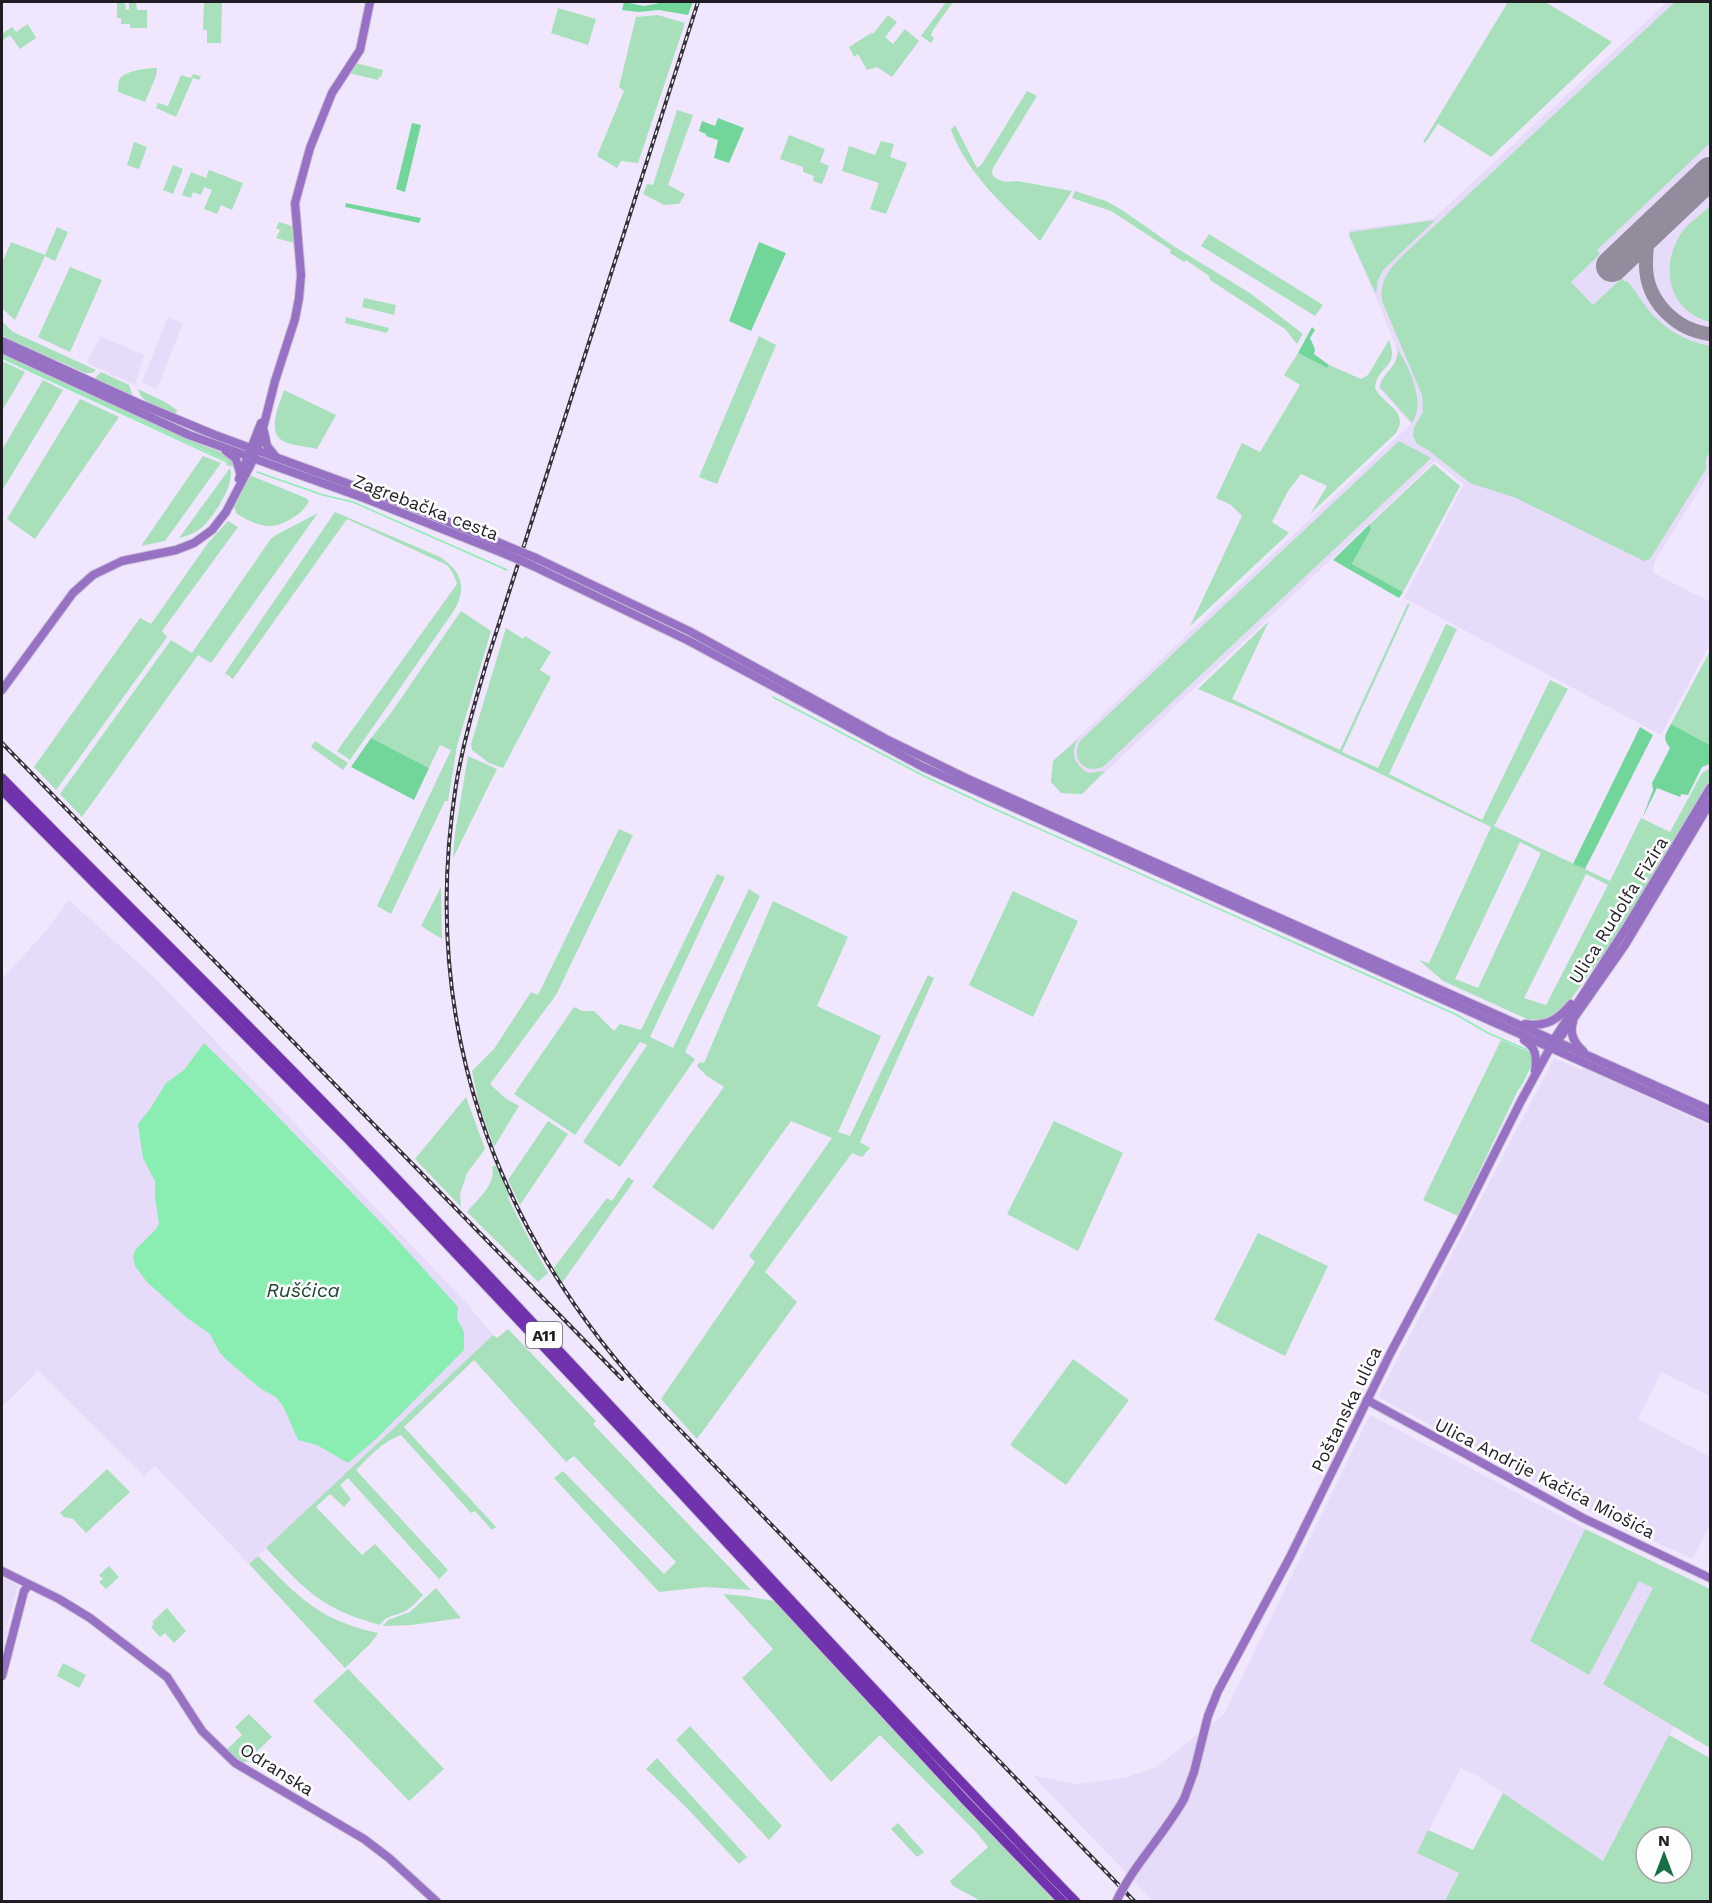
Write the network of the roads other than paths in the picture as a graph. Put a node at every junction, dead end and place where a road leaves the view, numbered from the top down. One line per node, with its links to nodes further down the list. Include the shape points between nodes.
1 (369, 2): 4 (main road, via 362,45 337,85 312,139 296,198 299,298)
2 (2, 341): 7 (main road, Zagrebačka cesta)
3 (2, 349): 6 (main road, Zagrebačka cesta)
4 (266, 414): 5 (main road); 7 (main road)
5 (263, 428): 7 (main road); 8 (main road, via 267,446)
6 (223, 448): 7 (main road, Zagrebačka cesta); 9 (main road, via 236,459)
7 (252, 453): 8 (main road, Zagrebačka cesta); 9 (main road); 10 (main road); 11 (main road, Zagrebačka cesta)
8 (277, 458): 11 (main road, Zagrebačka cesta, via 409,506)
9 (240, 474): 10 (main road)
10 (238, 486): 13 (main road, via 220,521 194,543 122,561 102,569 82,584)
11 (505, 550): 12 (main road, Zagrebačka cesta, bridge)
12 (535, 562): 20 (main road, Zagrebačka cesta, via 661,617 968,779); 20 (main road, Zagrebačka cesta, via 965,787)
13 (2, 689)
14 (2, 778): 32 (highway, A11, via 368,1149)
15 (1710, 788): 18 (main road, Ulica Rudolfa Fizira)
16 (2, 790): 31 (highway, A11, via 346,1137)
17 (1710, 803): 19 (main road, Ulica Rudolfa Fizira, via 1625,945)
18 (1586, 991): 20 (main road, via 1549,1023); 21 (main road, Ulica Rudolfa Fizira)
19 (1574, 1018): 21 (main road, Ulica Rudolfa Fizira); 22 (main road, via 1573,1039)
20 (1509, 1025): 21 (main road); 23 (main road, via 1534,1049)
21 (1553, 1043): 22 (main road); 23 (main road, Poštanska ulica); 24 (main road)
22 (1591, 1057): 24 (main road)
23 (1532, 1081): 25 (main road, Poštanska ulica)
24 (1710, 1116)
25 (1367, 1400): 27 (main road, Ulica Andrije Kačića Miošića, via 1583,1518); 33 (main road, Poštanska ulica, bridge, via 1290,1557 1218,1691 1184,1799)
26 (2, 1571): 28 (main road, Odranska)
27 (1710, 1578)
28 (29, 1585): 29 (main road, via 24,1591); 30 (main road, Odranska, via 85,1613 163,1673 202,1731 235,1763 364,1839)
29 (2, 1676)
30 (437, 1902)
31 (1063, 1902)
32 (1076, 1902)
33 (1116, 1902)

